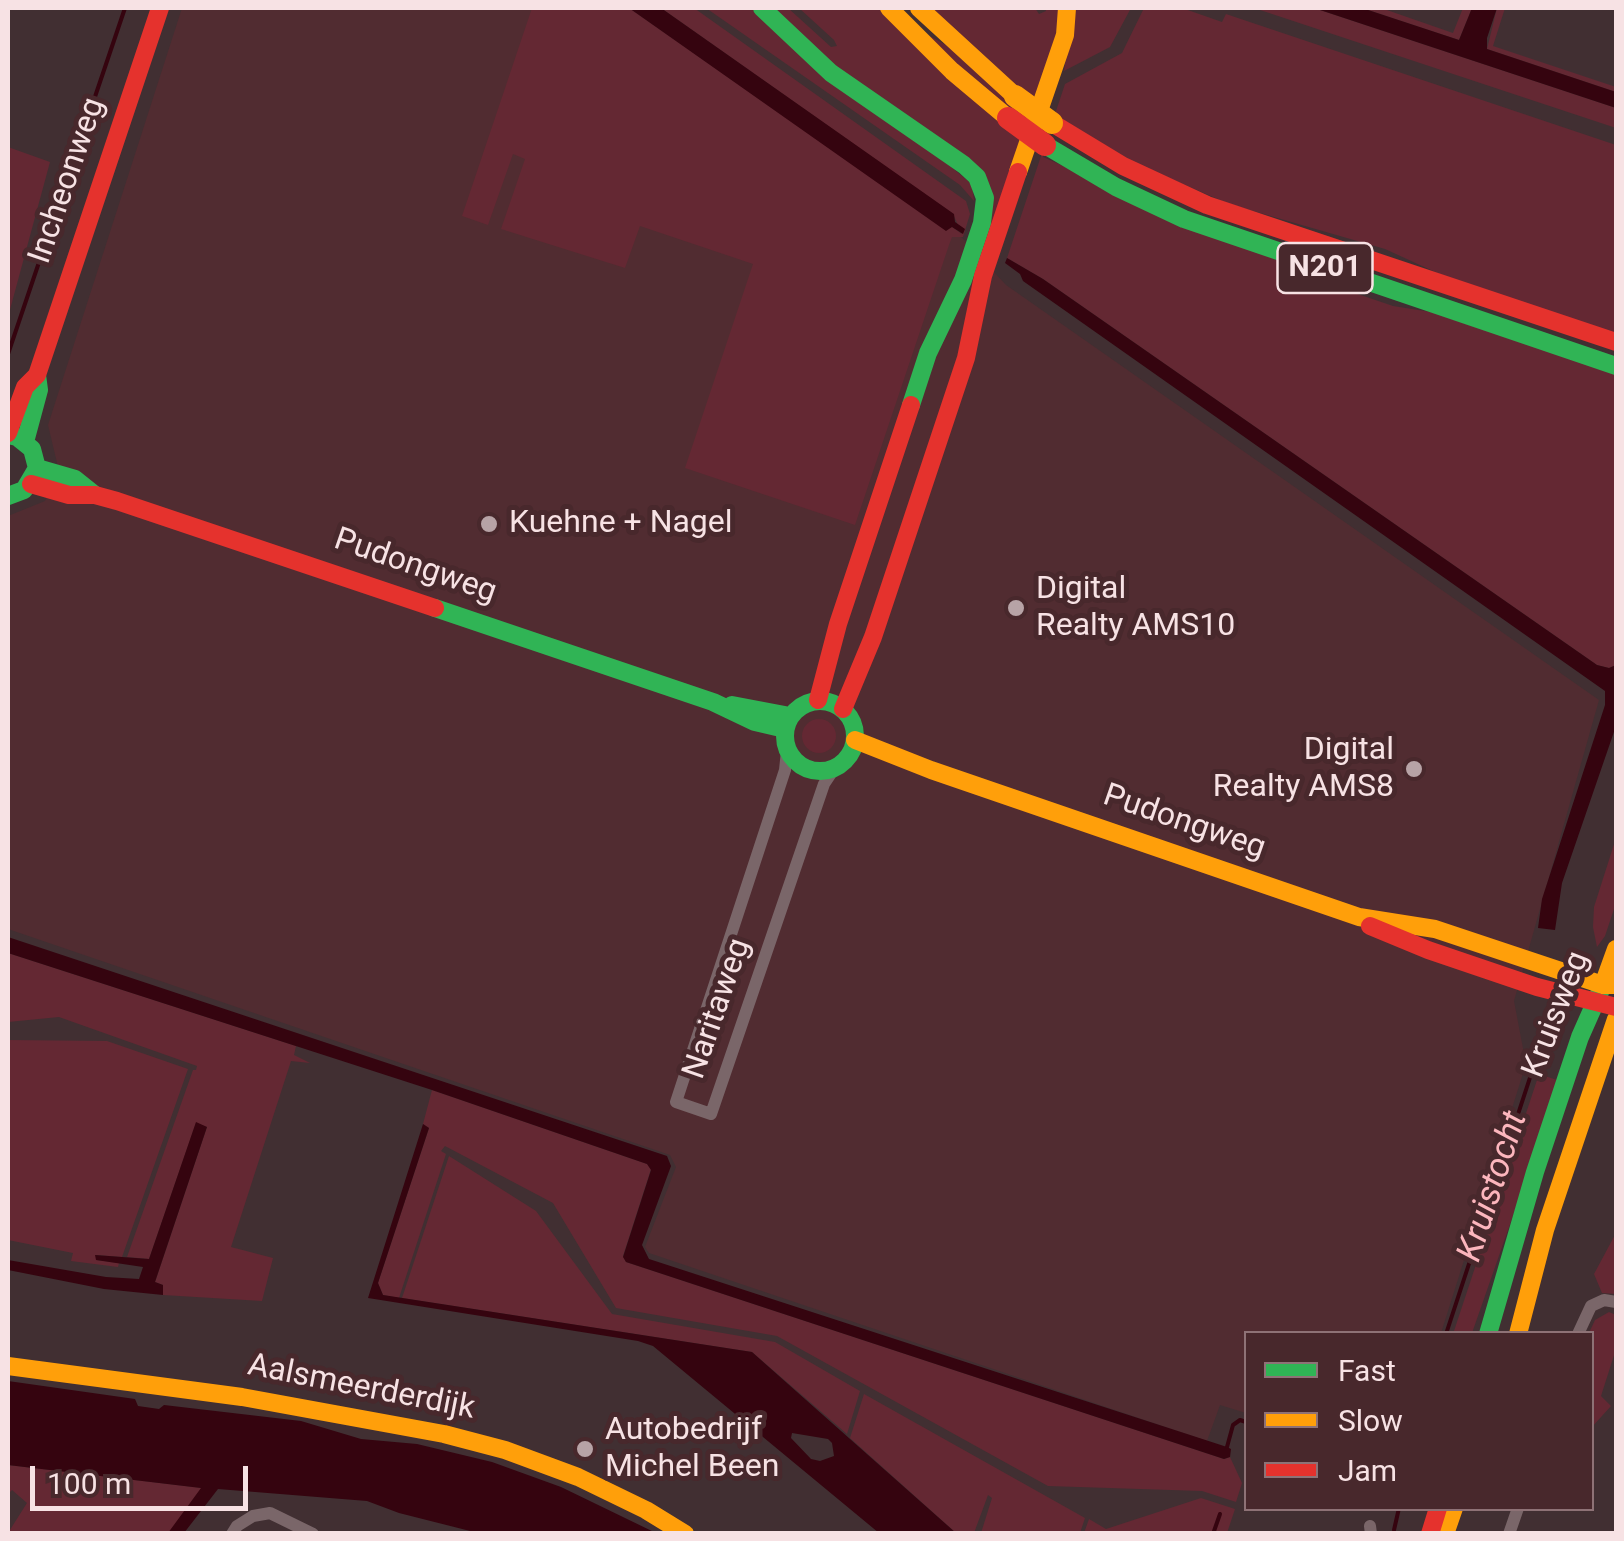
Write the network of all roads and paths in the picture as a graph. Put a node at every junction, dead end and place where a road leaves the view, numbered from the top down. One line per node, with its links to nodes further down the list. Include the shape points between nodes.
1 (160, 8): 10 (main road, Incheonweg, via 37,375 39,390)
2 (762, 8): 13 (main road, via 830,73 974,174 984,192 973,249 928,353)
3 (890, 8): 6 (main road, N201, via 942,62)
4 (919, 8): 6 (main road, N201)
5 (1066, 8): 14 (main road, via 1064,35 984,276 966,358)
6 (1012, 107): 7 (main road, N201, bridge)
7 (1049, 134): 8 (main road, N201, via 1207,205); 9 (main road, N201, via 1116,187 1184,219)
8 (1616, 342)
9 (1616, 366)
10 (13, 436): 11 (main road, via 32,449)
11 (34, 476): 12 (main road); 15 (main road, Pudongweg, via 69,495 96,495)
12 (8, 496)
13 (818, 700): 14 (main road); 15 (main road, via 797,708)
14 (844, 709): 16 (main road, via 850,718)
15 (787, 732): 16 (main road, via 793,760 812,771); 16 (street, Naritaweg, via 786,770 676,1102 711,1114 824,784)
16 (847, 754): 18 (main road, Pudongweg, via 931,770 1358,917 1435,928)
17 (1616, 949): 18 (main road, Kruisweg)
18 (1607, 995): 21 (main road, Kruisweg, via 1536,1172)
19 (1616, 1019): 22 (main road, Kruisweg)
20 (1616, 1302): 23 (street, via 1600,1301)
21 (1489, 1331)
22 (1519, 1331)
23 (1579, 1331)
24 (8, 1366): 27 (main road, Aalsmeerderdijk, via 242,1397 459,1438 578,1477)
25 (232, 1534): 26 (street, via 253,1516 270,1513)
26 (313, 1534)
27 (685, 1534)

